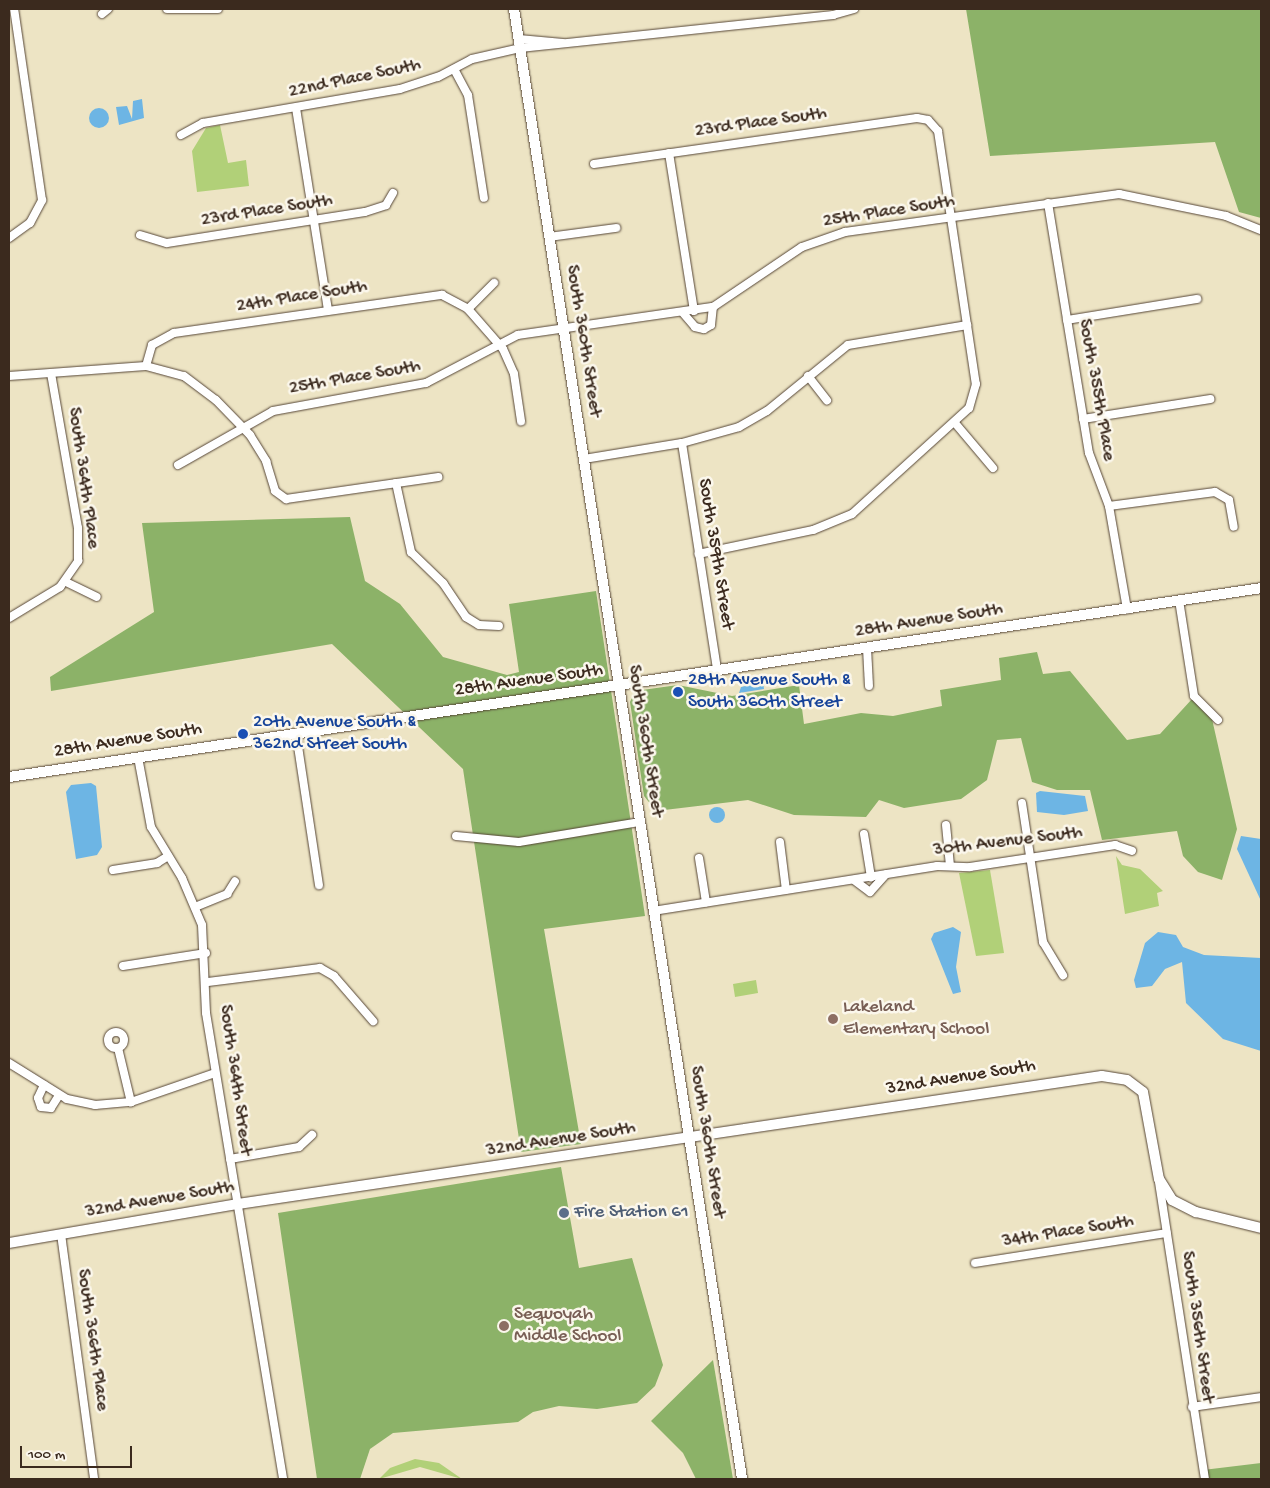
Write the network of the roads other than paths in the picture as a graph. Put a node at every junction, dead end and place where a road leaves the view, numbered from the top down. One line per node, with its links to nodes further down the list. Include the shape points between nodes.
1 (167, 9): 2 (street)
2 (218, 9)
3 (514, 9): 6 (street, South 360th Street)
4 (854, 9): 6 (street, 22nd Place South, via 830,16 563,43)
5 (12, 14): 21 (street, via 41,186 39,210 27,226)
6 (520, 44): 7 (street, 22nd Place South, via 472,59); 20 (street, South 360th Street)
7 (454, 69): 8 (street, 22nd Place South, via 394,90); 13 (street, via 468,96)
8 (296, 108): 9 (street, 22nd Place South, via 203,123); 16 (street)
9 (180, 135)
10 (669, 153): 11 (street, 23rd Place South); 15 (street, 23rd Place South, via 908,119 931,122 939,136); 27 (street)
11 (594, 164)
12 (393, 193): 16 (street, 23rd Place South, via 382,208)
13 (484, 198)
14 (1048, 203): 15 (street, 25th Place South); 18 (street, 25th Place South, via 1119,194 1140,196 1226,216); 29 (street, South 355th Place)
15 (951, 218): 24 (street, 25th Place South, via 864,229 816,241); 30 (street)
16 (315, 220): 19 (street, 23rd Place South, via 167,243); 26 (street)
17 (616, 228): 20 (street)
18 (1261, 230)
19 (140, 235)
20 (549, 237): 31 (street, South 360th Street)
21 (9, 238)
22 (494, 284): 25 (street)
23 (1197, 300): 29 (street)
24 (713, 307): 27 (street, 25th Place South); 28 (street, via 712,326 704,329 695,327)
25 (468, 309): 26 (street, 24th Place South, via 449,297 428,294); 32 (street, 24th Place South)
26 (328, 310): 33 (street, 24th Place South, via 167,335 150,349)
27 (694, 311): 28 (street, 25th Place South)
28 (683, 313): 31 (street, 25th Place South)
29 (1067, 320): 39 (street, South 355th Place)
30 (967, 325): 36 (street, via 856,342 835,353); 41 (street, via 976,384 974,400)
31 (563, 327): 32 (street, 25th Place South); 44 (street, South 360th Street)
32 (499, 342): 40 (street, 24th Place South, via 512,367); 42 (street, 25th Place South, via 426,383 282,408)
33 (146, 366): 34 (street); 42 (street, via 184,376)
34 (51, 374): 35 (street); 52 (street, South 364th Place, via 79,538 78,561)
35 (9, 376)
36 (808, 376): 38 (street); 43 (street, via 753,420)
37 (1210, 399): 39 (street)
38 (827, 400)
39 (1083, 419): 49 (street, South 355th Place, via 1093,468)
40 (521, 421)
41 (955, 423): 46 (street); 51 (street, via 852,514 813,530)
42 (244, 428): 45 (street, 25th Place South); 48 (street, via 264,457 279,495 292,499)
43 (682, 443): 44 (street); 51 (street, South 359th Street)
44 (584, 459): 61 (street, South 360th Street)
45 (178, 465)
46 (993, 468)
47 (438, 476): 48 (street)
48 (396, 483): 58 (street, via 402,529 411,552 442,583 468,619)
49 (1110, 506): 50 (street, via 1215,492 1229,500); 56 (street, South 355th Place)
50 (1234, 527)
51 (698, 554): 60 (street, South 359th Street)
52 (66, 582): 54 (street); 57 (street)
53 (1261, 588): 55 (street, 28th Avenue South)
54 (97, 597)
55 (1179, 600): 56 (street, 28th Avenue South); 63 (street, via 1194,696)
56 (1127, 609): 59 (street, 28th Avenue South)
57 (9, 618)
58 (499, 626)
59 (867, 648): 60 (street, 28th Avenue South); 62 (street)
60 (718, 670): 61 (street, 28th Avenue South)
61 (618, 685): 64 (street, 28th Avenue South); 68 (street, South 360th Street)
62 (869, 686)
63 (1218, 720)
64 (296, 733): 65 (street, 28th Avenue South); 83 (street)
65 (138, 757): 66 (street, 28th Avenue South); 74 (street, South 364th Street, via 147,817)
66 (9, 777)
67 (1022, 803): 76 (street)
68 (640, 822): 71 (street, via 519,842); 87 (street, South 360th Street)
69 (946, 825): 77 (street)
70 (864, 834): 80 (street)
71 (456, 836)
72 (780, 842): 84 (street)
73 (1132, 851): 76 (street, 30th Avenue South, via 1115,845)
74 (168, 856): 78 (street, via 157,863); 86 (street, South 364th Street)
75 (699, 858): 85 (street)
76 (1030, 858): 77 (street, 30th Avenue South); 90 (street, via 1043,942)
77 (950, 866): 79 (street, 30th Avenue South)
78 (113, 870)
79 (886, 874): 80 (street, 30th Avenue South); 81 (street, via 870,892)
80 (871, 877): 81 (street, 30th Avenue South)
81 (854, 880): 84 (street, 30th Avenue South)
82 (235, 881): 86 (street, via 227,894)
83 (319, 885)
84 (786, 890): 85 (street, 30th Avenue South)
85 (706, 902): 87 (street, 30th Avenue South)
86 (195, 906): 88 (street, South 364th Street)
87 (653, 910): 100 (street, South 360th Street)
88 (206, 953): 89 (street); 91 (street, South 364th Street)
89 (123, 966)
90 (1062, 975)
91 (208, 982): 92 (street, via 320,968 334,976); 95 (street, South 364th Street, via 206,1013)
92 (373, 1021)
93 (118, 1048): 98 (street)
94 (9, 1063): 96 (street)
95 (215, 1073): 98 (street); 101 (street, South 364th Street)
96 (44, 1085): 97 (street); 97 (street, via 38,1098 41,1107 51,1108)
97 (59, 1095): 98 (street, via 95,1105)
98 (131, 1102)
99 (312, 1135): 101 (street, via 299,1147)
100 (688, 1137): 102 (street, 32nd Avenue South, via 1076,1078 1118,1078 1134,1084 1146,1098); 103 (street, 32nd Avenue South); 113 (street, South 360th Street)
101 (230, 1159): 103 (street, South 364th Street)
102 (1159, 1179): 104 (street, via 1180,1206); 105 (street, South 356th Street)
103 (238, 1204): 106 (street, 32nd Avenue South); 112 (street, South 364th Street)
104 (1261, 1228)
105 (1167, 1233): 108 (street, 34th Place South); 110 (street, South 356th Street)
106 (61, 1234): 107 (street, 32nd Avenue South); 111 (street, South 366th Place)
107 (9, 1243)
108 (975, 1263)
109 (1261, 1397): 110 (street)
110 (1192, 1407): 114 (street, South 356th Street)
111 (94, 1479)
112 (283, 1479)
113 (742, 1479)
114 (1205, 1479)

